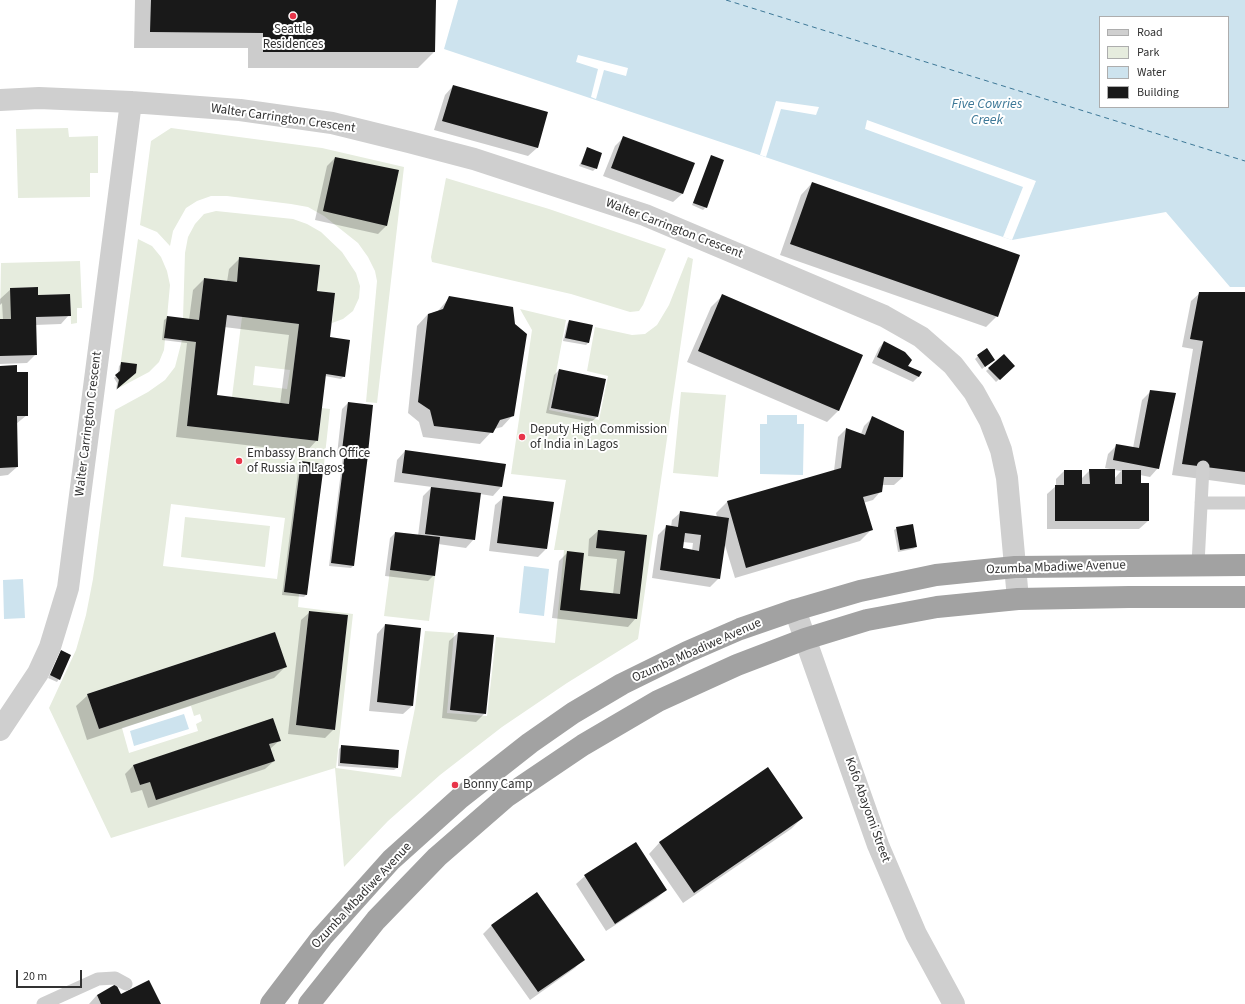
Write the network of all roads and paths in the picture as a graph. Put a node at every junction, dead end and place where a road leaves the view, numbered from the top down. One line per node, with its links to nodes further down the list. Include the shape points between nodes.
1 (0, 100): 2 (street, Walter Carrington Crescent, via 39,98)
2 (131, 102): 8 (street, Walter Carrington Crescent, via 240,110 332,123 474,159 645,215 884,316 921,337 953,365 974,392 990,421 1001,450 1007,478); 13 (street, Walter Carrington Crescent, via 68,588 50,647 38,673)
3 (1204, 467): 4 (lane)
4 (1201, 503): 5 (lane); 6 (lane)
5 (1245, 503)
6 (1198, 564): 7 (highway, Ozumba Mbadiwe Avenue); 8 (highway, Ozumba Mbadiwe Avenue)
7 (1245, 565)
8 (1015, 566): 10 (street, Walter Carrington Crescent); 11 (highway, Ozumba Mbadiwe Avenue, via 936,575 860,591)
9 (1245, 597): 10 (highway, Ozumba Mbadiwe Avenue)
10 (1018, 599): 12 (highway, Ozumba Mbadiwe Avenue, via 922,610 867,620)
11 (795, 610): 12 (street, Kofo Abayomi Street); 16 (highway, Ozumba Mbadiwe Avenue, via 740,629 622,684 573,713 530,743 460,798 391,860 322,937)
12 (805, 639): 17 (highway, Ozumba Mbadiwe Avenue, via 737,665 658,701 583,745 506,797 437,858 376,920); 18 (street, Kofo Abayomi Street, via 878,845 916,934)
13 (0, 730)
14 (126, 984): 15 (lane, via 115,978 98,979)
15 (43, 1004)
16 (271, 1004)
17 (309, 1004)
18 (954, 1004)

